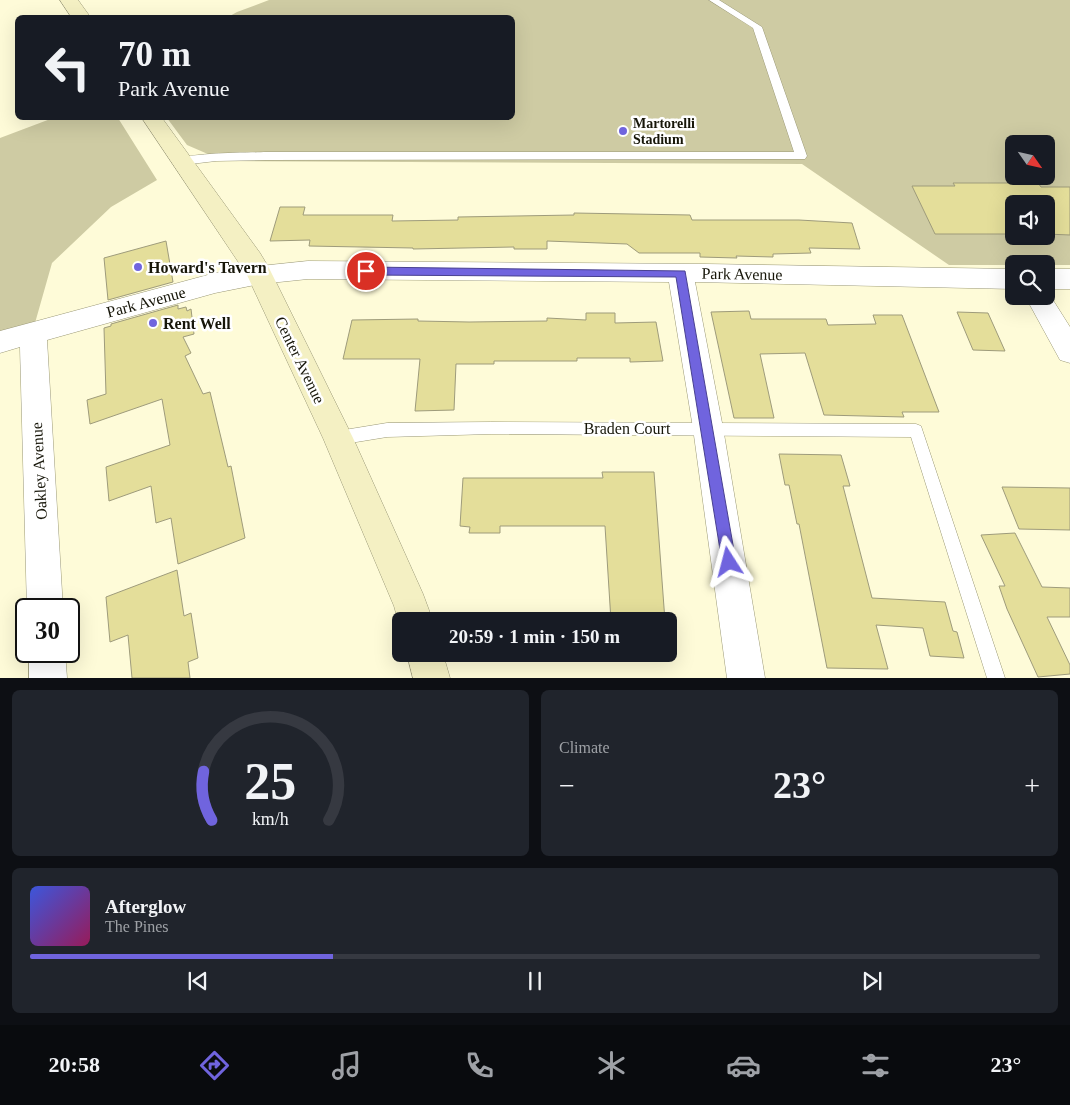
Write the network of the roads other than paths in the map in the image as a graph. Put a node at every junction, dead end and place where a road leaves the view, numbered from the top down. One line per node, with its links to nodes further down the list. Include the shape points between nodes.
1 (69, 0): 3 (street)
2 (713, 0): 5 (lane, via 758,27 801,156 266,156)
3 (80, 15)
4 (153, 120): 5 (street, Center Avenue)
5 (182, 160): 7 (street, Center Avenue)
6 (681, 274): 7 (street, Park Avenue, via 308,270); 8 (street, Park Avenue); 15 (street)
7 (260, 275): 12 (street, Park Avenue); 16 (street, Center Avenue)
8 (1005, 279)
9 (1055, 279): 10 (street)
10 (1070, 279)
11 (1043, 305): 14 (street)
12 (32, 333): 13 (street, Park Avenue); 17 (street, Oakley Avenue)
13 (0, 342)
14 (1070, 352)
15 (708, 428): 16 (lane, Braden Court, via 387,430); 23 (street); 24 (lane, Braden Court, via 916,431)
16 (338, 438): 18 (street, Center Avenue)
17 (44, 598)
18 (413, 612)
19 (427, 662): 22 (street)
20 (47, 663): 21 (street)
21 (48, 678)
22 (432, 678)
23 (746, 678)
24 (996, 678)

